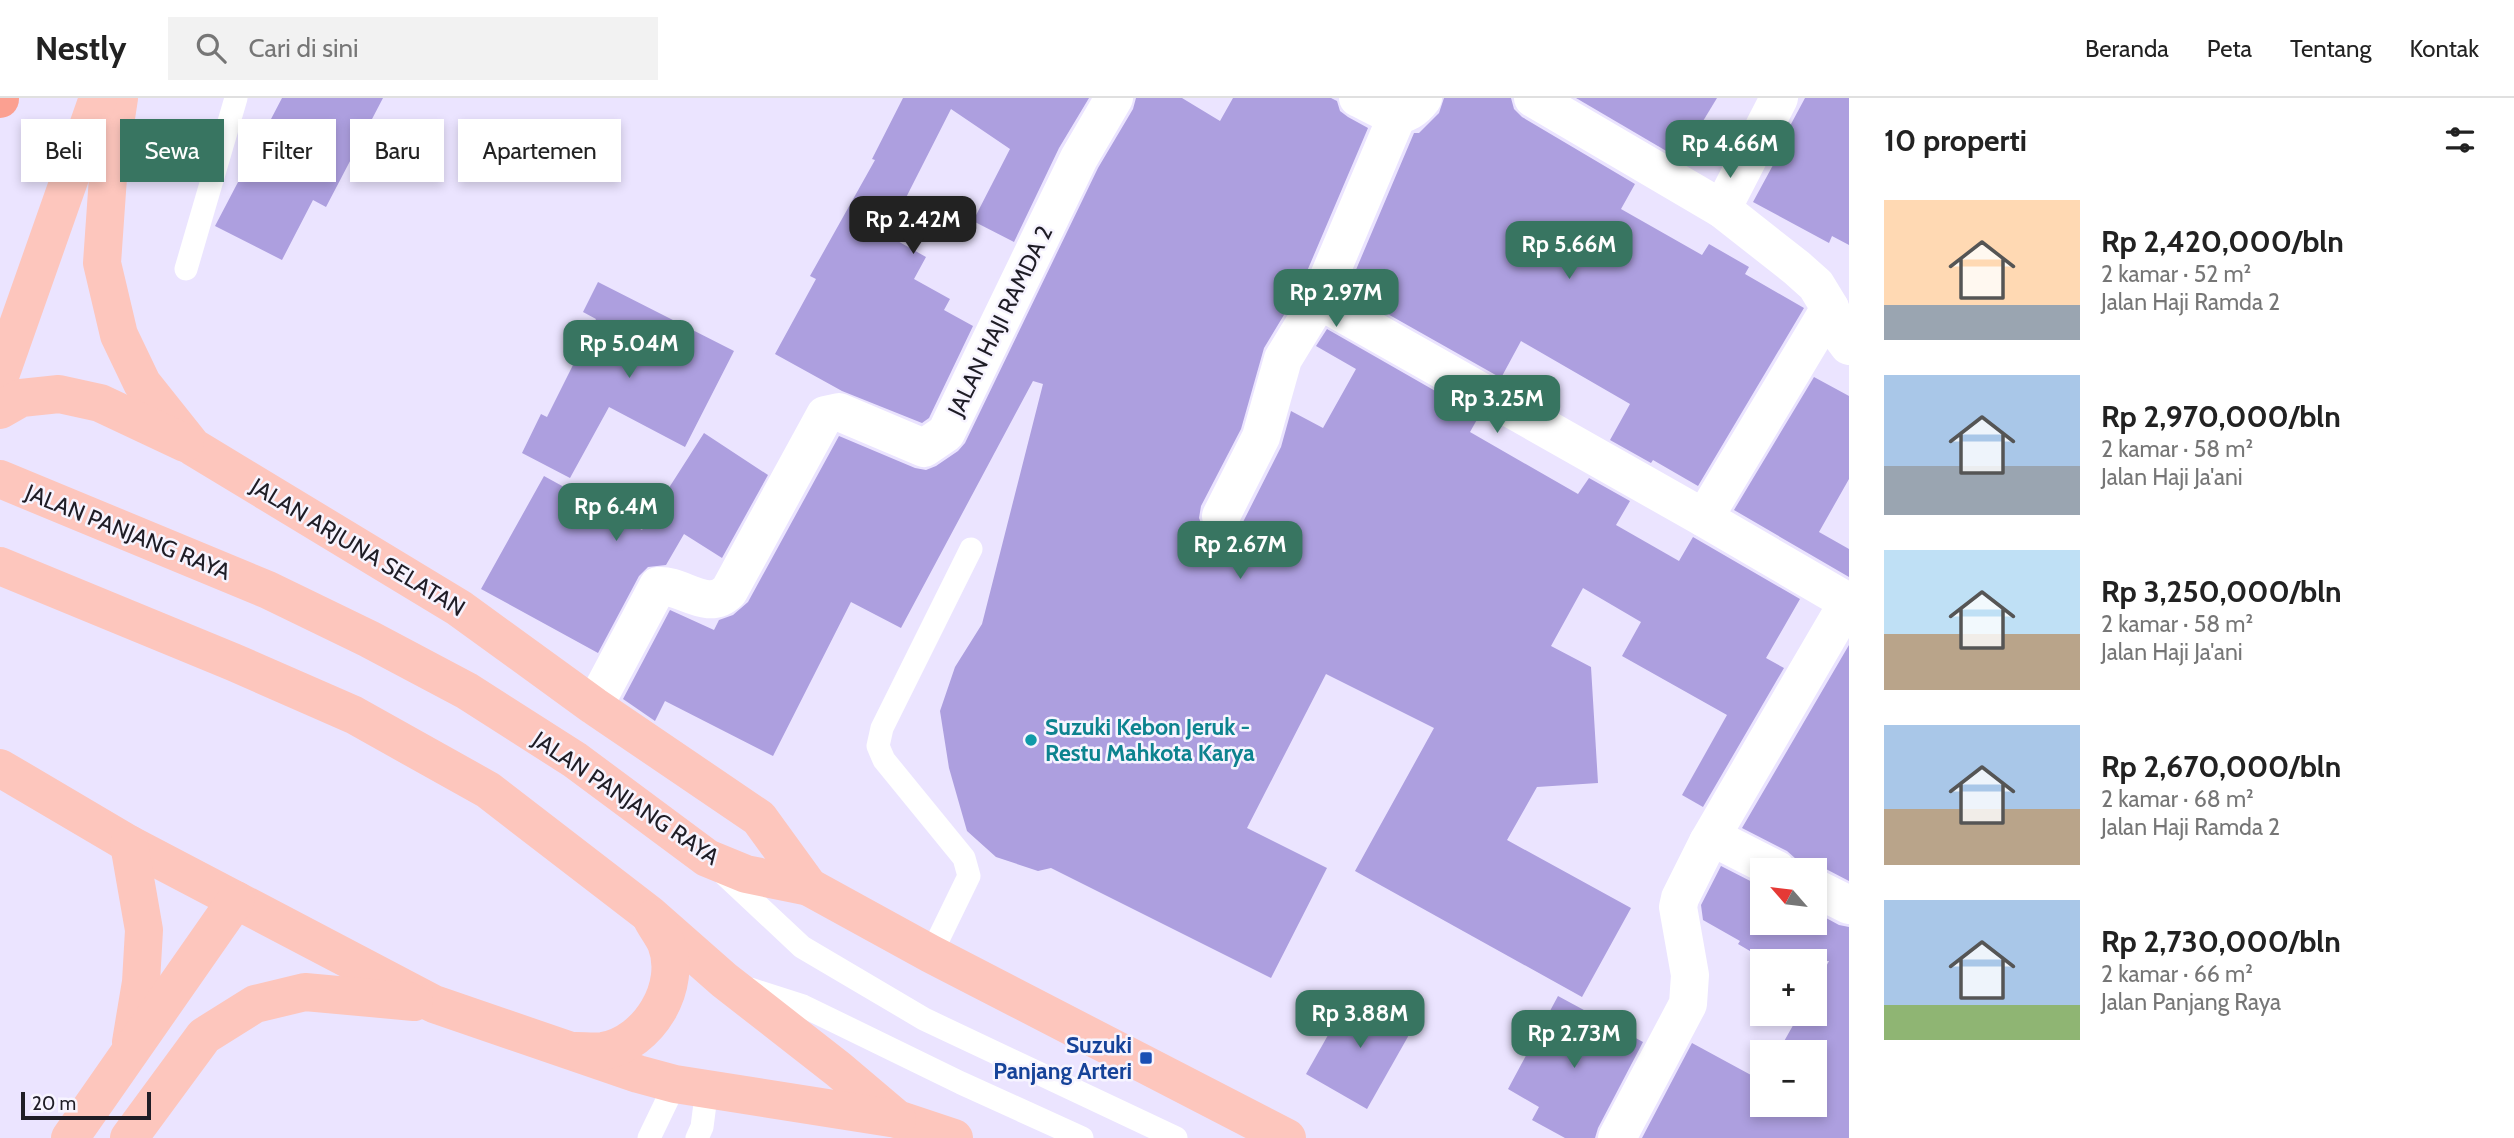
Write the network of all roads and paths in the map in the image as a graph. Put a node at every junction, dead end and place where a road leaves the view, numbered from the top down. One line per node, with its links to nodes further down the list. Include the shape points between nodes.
1 (98, 98): 14 (main road)
2 (119, 98): 16 (main road, JALAN ARJUNA SELATAN, via 102,262 119,335 142,383)
3 (236, 98): 10 (lane)
4 (1114, 98): 22 (street, JALAN HAJI RAMDA 2, via 1079,158 946,433 925,448 839,412 825,415 729,591 718,598 698,599 658,586)
5 (1358, 98): 8 (street)
6 (1533, 98): 9 (street)
7 (1779, 98): 9 (street)
8 (1410, 107): 11 (street)
9 (1722, 209): 12 (street, via 1816,285)
10 (186, 269)
11 (1320, 300): 18 (street, via 1283,359 1261,437); 19 (street)
12 (1830, 308): 13 (street); 19 (street)
13 (1849, 346)
14 (0, 376)
15 (0, 410): 16 (main road, via 21,398 60,394 100,403)
16 (193, 447): 22 (main road, JALAN ARJUNA SELATAN, via 459,608)
17 (0, 479): 26 (main road, JALAN PANJANG RAYA, via 268,590 467,691 575,760)
18 (1221, 516)
19 (1704, 517): 24 (street, via 1848,602)
20 (971, 549): 33 (lane, via 882,728 878,746 884,760 964,858 969,876)
21 (0, 566): 32 (main road, via 354,715 488,790)
22 (594, 706): 28 (main road, JALAN ARJUNA SELATAN, via 758,818)
23 (0, 768): 25 (main road)
24 (1707, 842): 27 (street, via 1716,839); 48 (street, via 1678,907 1690,975 1688,1004)
25 (129, 844): 30 (main road); 36 (main road, via 144,930)
26 (707, 858): 28 (main road, JALAN PANJANG RAYA, via 746,874); 46 (lane, via 802,947 924,1018)
27 (1753, 858)
28 (809, 887): 33 (main road, JALAN PANJANG RAYA)
29 (1827, 894): 31 (street)
30 (236, 900): 35 (main road); 36 (main road)
31 (1849, 905)
32 (649, 914): 34 (main road); 37 (main road, via 666,944 670,978 659,1011 636,1037 605,1051)
33 (931, 954): 47 (main road, JALAN PANJANG RAYA)
34 (724, 980): 39 (main road); 45 (lane, via 803,1006)
35 (434, 1004): 37 (main road); 42 (main road, via 305,992 255,1004 204,1035)
36 (130, 1051): 41 (main road)
37 (570, 1051): 38 (main road)
38 (691, 1086): 39 (main road); 43 (lane); 44 (lane, via 702,1127)
39 (897, 1119): 40 (main road)
40 (943, 1136)
41 (70, 1138)
42 (129, 1138)
43 (649, 1138)
44 (697, 1138)
45 (1082, 1138)
46 (1176, 1138)
47 (1287, 1138)
48 (1617, 1138)

